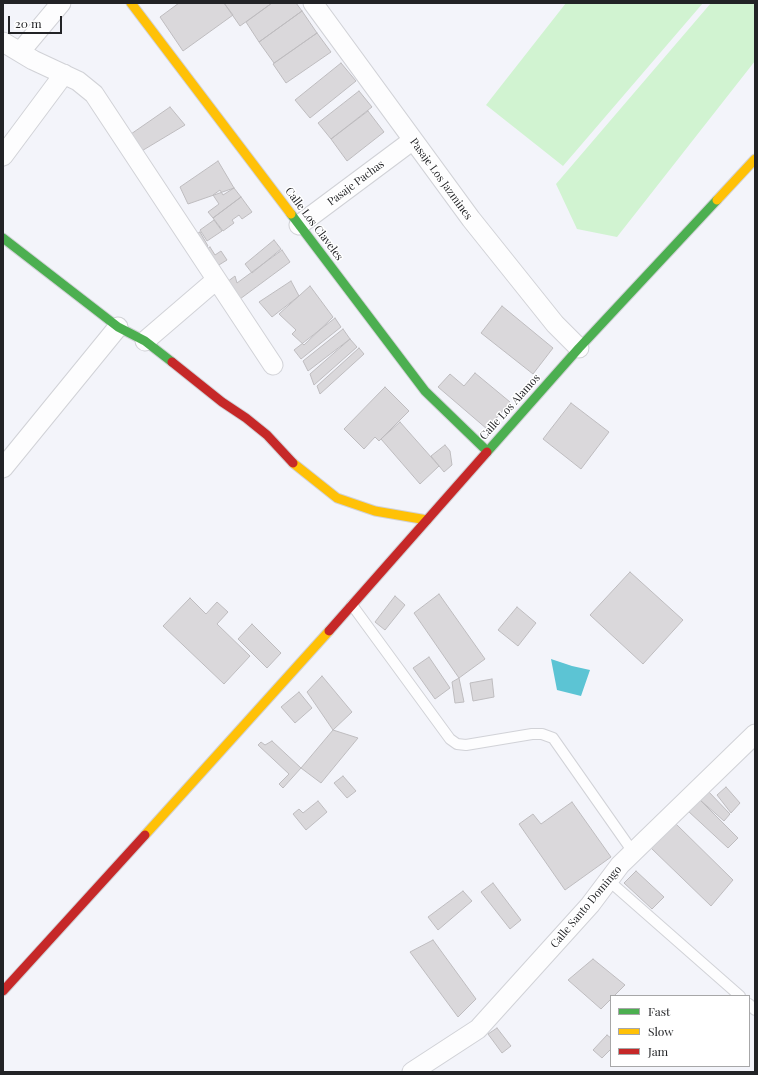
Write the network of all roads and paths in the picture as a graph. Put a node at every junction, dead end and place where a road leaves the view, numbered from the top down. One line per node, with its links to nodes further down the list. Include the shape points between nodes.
1 (61, 3): 5 (street)
2 (131, 3): 10 (street, Calle Los Claveles)
3 (313, 3): 7 (street, Pasaje Los Jazmines)
4 (3, 42): 5 (street)
5 (20, 52): 6 (street)
6 (64, 74): 8 (street); 12 (street, via 94,94)
7 (413, 140): 10 (street, Pasaje Pachas); 15 (street, Pasaje Los Jazmines, via 471,219 555,324)
8 (3, 156)
9 (755, 159): 15 (street, Calle Los Alamos)
10 (299, 225): 17 (street, Calle Los Claveles, via 425,391)
11 (3, 238): 13 (street)
12 (216, 280): 14 (street); 16 (street)
13 (118, 327): 14 (street); 18 (street)
14 (145, 341): 19 (street, via 267,435 296,466 337,498 375,511)
15 (579, 348): 17 (street, Calle Los Alamos)
16 (274, 365)
17 (487, 452): 19 (street, Calle Los Alamos)
18 (3, 468)
19 (427, 520): 20 (street, Calle Los Alamos)
20 (352, 605): 22 (lane, via 450,739 457,744 466,745 532,734 553,738); 24 (street, Calle Los Alamos)
21 (755, 734): 22 (street, Calle Santo Domingo)
22 (633, 852): 23 (street, Calle Santo Domingo)
23 (608, 880): 25 (lane); 26 (street, Calle Santo Domingo, via 590,905 478,1029)
24 (3, 991)
25 (739, 995)
26 (412, 1072)

